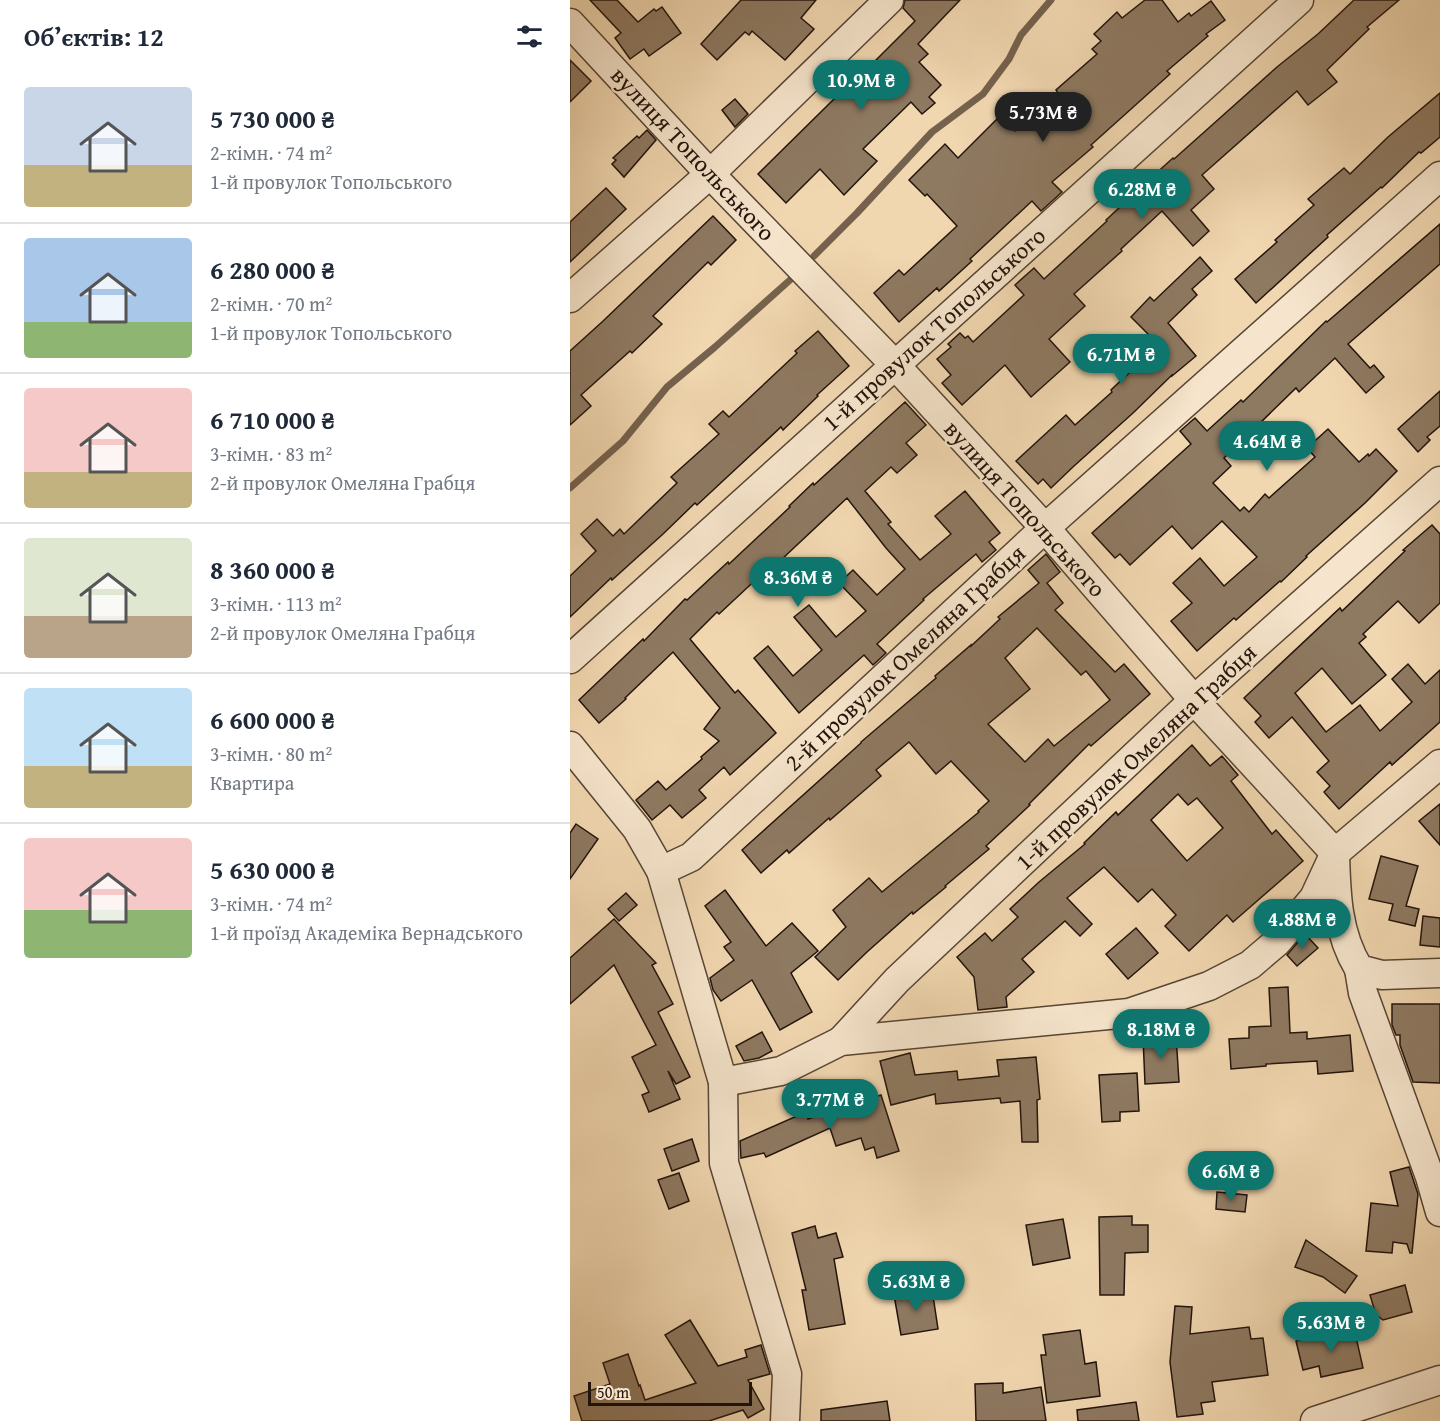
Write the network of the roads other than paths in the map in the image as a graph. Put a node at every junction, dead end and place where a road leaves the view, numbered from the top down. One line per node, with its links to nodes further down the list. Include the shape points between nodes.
1 (889, 0): 4 (street)
2 (1299, 0): 7 (street, 1-й провулок Топольського)
3 (570, 23): 4 (street, вулиця Топольського)
4 (710, 174): 6 (street); 7 (street, вулиця Топольського)
5 (1440, 176): 9 (street, 2-й провулок Омеляна Грабця)
6 (570, 298)
7 (895, 365): 9 (street, вулиця Топольського); 10 (street, 1-й провулок Топольського)
8 (1440, 481): 11 (street, 1-й провулок Омеляна Грабця)
9 (1045, 528): 11 (street, вулиця Топольського); 15 (street, 2-й провулок Омеляна Грабця, via 691,857)
10 (570, 659)
11 (1194, 700): 14 (street, вулиця Топольського); 18 (street, 1-й провулок Омеляна Грабця, via 897,980)
12 (570, 746): 15 (street, via 637,829)
13 (1440, 764): 14 (street)
14 (1335, 853): 16 (street, via 1341,928); 18 (street, via 1314,898 1277,942 1250,965 1209,986 1129,1013)
15 (661, 871): 19 (street)
16 (1359, 969): 17 (street, via 1382,975); 20 (street, via 1363,993)
17 (1440, 973)
18 (841, 1041): 19 (street, via 781,1071)
19 (723, 1082): 22 (street, via 724,1163 787,1374)
20 (1440, 1212)
21 (1440, 1380): 23 (street)
22 (785, 1421)
23 (1315, 1421)

